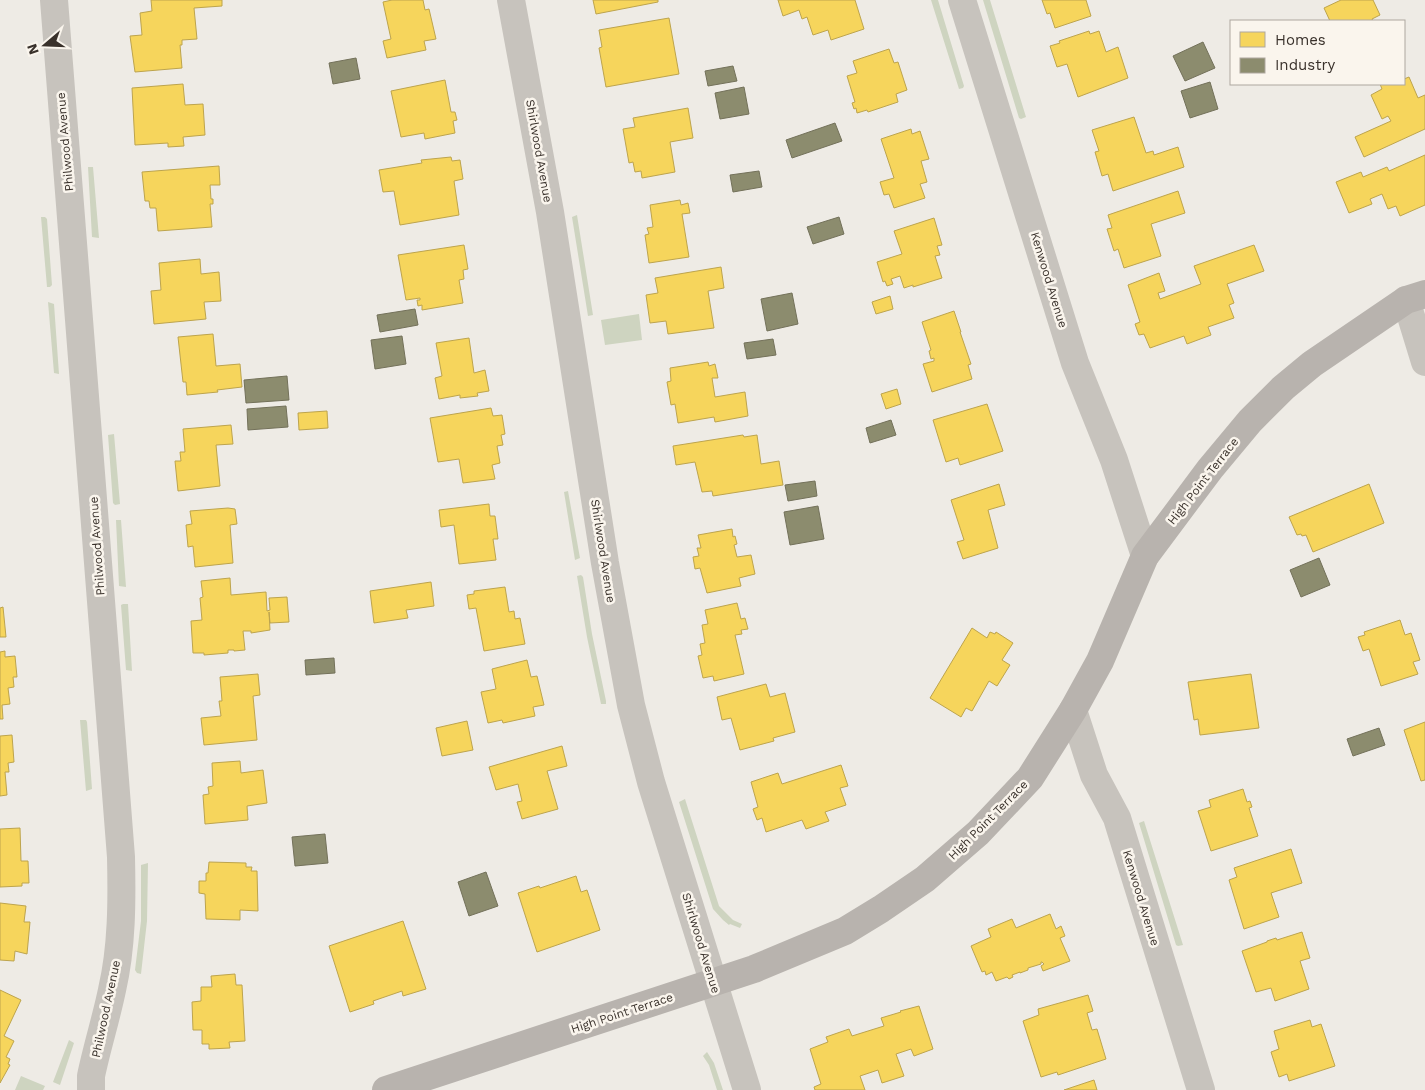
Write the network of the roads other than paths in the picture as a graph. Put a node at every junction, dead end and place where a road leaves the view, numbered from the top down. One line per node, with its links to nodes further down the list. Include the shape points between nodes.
1 (54, 0): 9 (street, Philwood Avenue, via 121,857 118,949 91,1076)
2 (511, 0): 8 (street, Shirlwood Avenue, via 548,202 604,563 631,705)
3 (962, 0): 6 (street, Kenwood Avenue, via 1075,363 1114,460)
4 (1416, 297): 5 (street); 6 (street, High Point Terrace, via 1312,364 1283,388 1210,469)
5 (1425, 362)
6 (1145, 556): 7 (street, High Point Terrace, via 1100,661)
7 (1073, 710): 8 (street, High Point Terrace, via 1024,784 978,833 925,879 845,931 754,969); 12 (street, Kenwood Avenue, via 1094,775 1116,818)
8 (713, 982): 10 (street, High Point Terrace); 11 (street, Shirlwood Avenue)
9 (91, 1090)
10 (386, 1090)
11 (746, 1090)
12 (1201, 1090)

